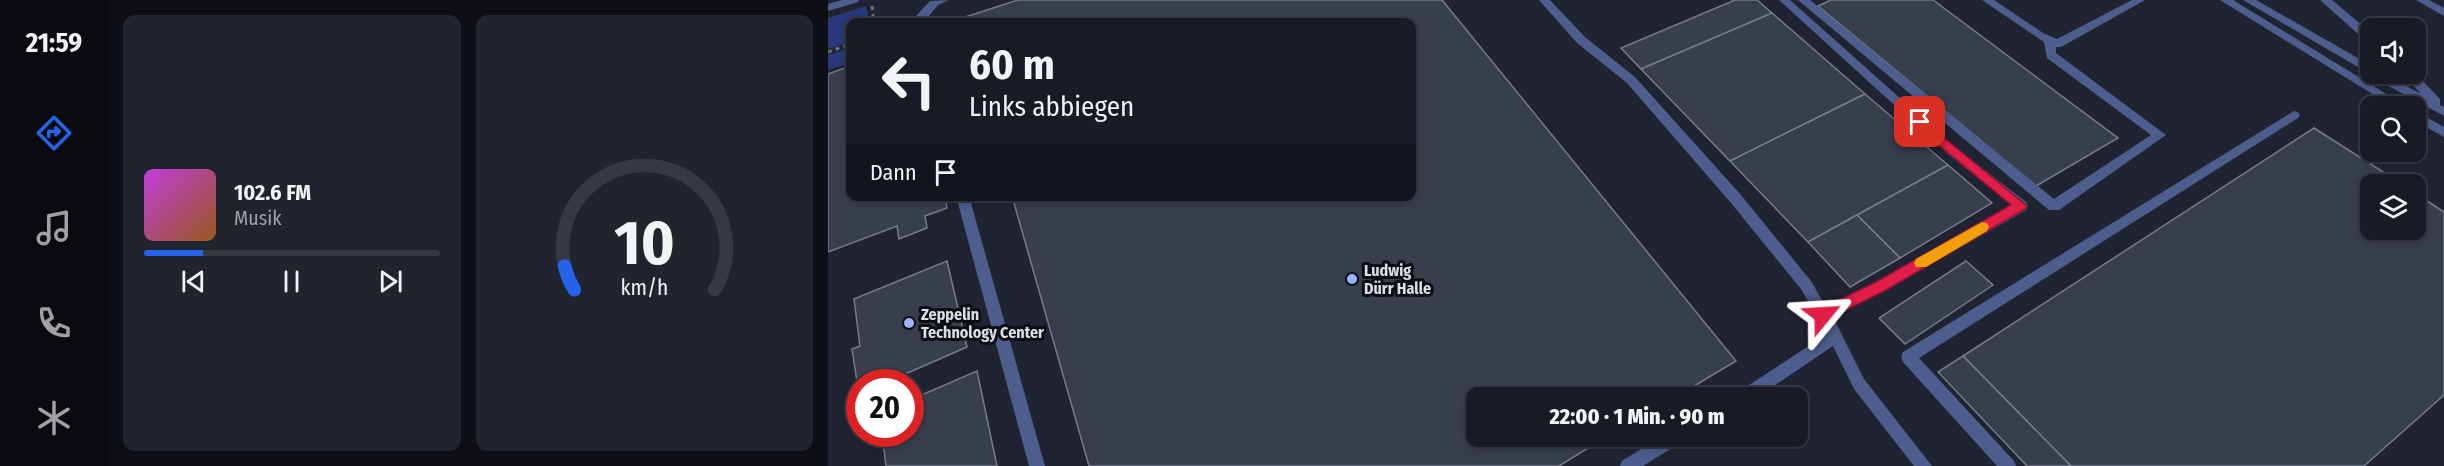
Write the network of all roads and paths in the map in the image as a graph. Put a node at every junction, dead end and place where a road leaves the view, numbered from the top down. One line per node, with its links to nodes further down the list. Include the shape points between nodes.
1 (854, 0): 13 (lane)
2 (944, 0): 16 (lane, via 934,3)
3 (1544, 0): 30 (lane, via 1581,40 1638,88 1736,199 1806,285)
4 (1784, 0): 30 (lane, via 1952,151 2020,206)
5 (1803, 0): 18 (lane, via 2054,206 2160,135 2051,55)
6 (1987, 0): 18 (lane)
7 (2140, 0): 18 (lane, via 2067,41)
8 (2225, 0): 24 (lane)
9 (2248, 0): 21 (lane)
10 (2325, 0): 17 (lane)
11 (2421, 0): 14 (lane)
12 (871, 3): 15 (path)
13 (828, 8)
14 (2444, 13)
15 (873, 18)
16 (920, 18)
17 (2360, 30)
18 (2049, 41)
19 (846, 45): 20 (path)
20 (828, 52)
21 (2360, 64)
22 (2394, 84): 25 (lane)
23 (2418, 84): 25 (lane)
24 (2383, 96)
25 (2444, 111)
26 (2294, 115): 37 (lane, via 1908,357)
27 (2426, 122): 28 (lane)
28 (2444, 133)
29 (963, 201): 34 (lane)
30 (1823, 315): 31 (lane)
31 (1836, 336): 32 (lane); 36 (lane, via 1859,384)
32 (1759, 387)
33 (1659, 447): 35 (lane)
34 (1037, 466)
35 (1628, 466)
36 (1924, 466)
37 (2008, 466)

